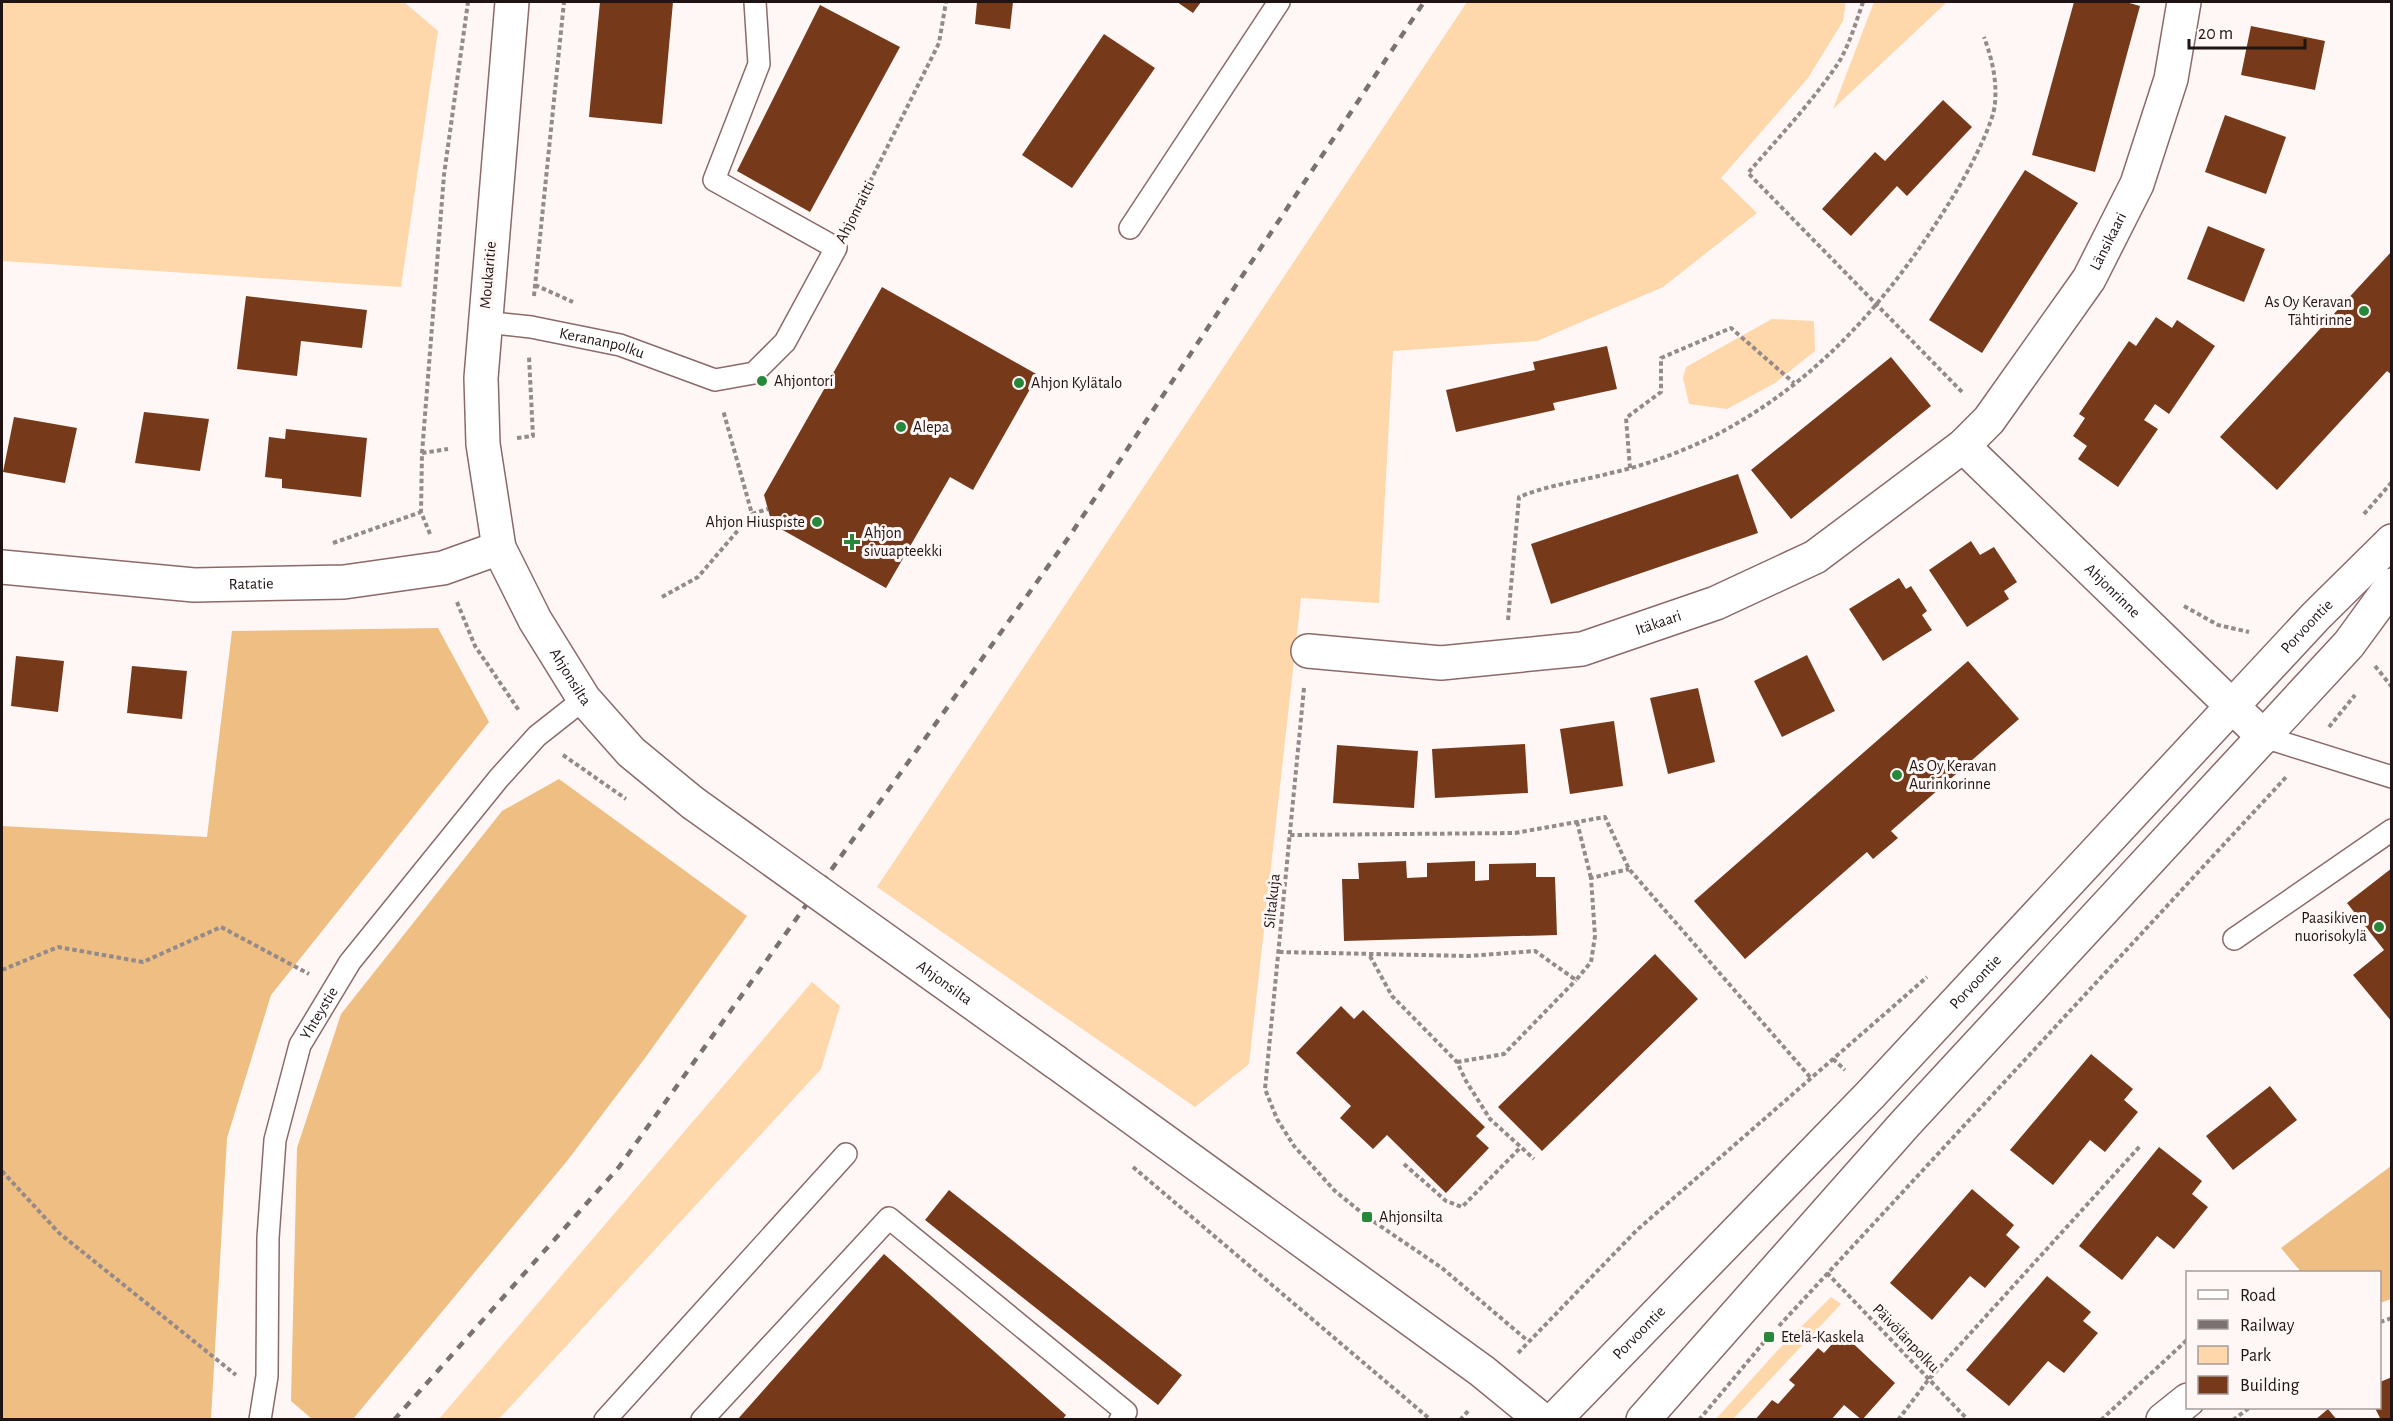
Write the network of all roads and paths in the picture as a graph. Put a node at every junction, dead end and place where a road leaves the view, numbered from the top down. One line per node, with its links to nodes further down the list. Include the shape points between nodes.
1 (507, 2): 12 (street, Moukaritie)
2 (564, 2): 13 (path)
3 (755, 2): 11 (lane, via 759,64 714,180)
4 (946, 2): 11 (path, Ahjonraitti, via 939,43)
5 (1279, 2): 10 (lane)
6 (1863, 2): 9 (path, via 1839,61)
7 (2184, 2): 17 (street, Länsikaari, via 2171,79 2132,195 2089,279 1989,420)
8 (1984, 37): 15 (path, via 1994,65 1996,106 1972,164 1936,226 1878,305 1845,340)
9 (1748, 173)
10 (1130, 228)
11 (836, 248): 14 (lane, Ahjonraitti, via 785,342 754,373)
12 (484, 321): 13 (lane, Kerananpolku); 22 (street, Moukaritie, via 483,444)
13 (531, 327): 14 (lane, Kerananpolku, via 620,345); 16 (path)
14 (715, 380): 20 (path)
15 (1794, 383): 18 (path, via 1714,436); 18 (path, via 1731,328 1661,358 1660,392 1626,418)
16 (533, 436)
17 (1963, 446): 29 (street, Itäkaari, via 1815,557 1716,603 1582,649); 36 (street, Ahjonrinne)
18 (1630, 468): 29 (path, via 1519,497)
19 (768, 509): 20 (path)
20 (752, 514): 25 (path, via 698,578)
21 (2391, 541): 36 (street, Porvoontie)
22 (498, 548): 23 (street, Ratatie, via 443,568 344,582 195,585); 35 (street, Ahjonsilta, via 535,620)
23 (2, 567)
24 (2391, 585): 37 (street, via 2349,644)
25 (662, 597)
26 (2250, 632): 27 (path)
27 (2242, 640)
28 (1308, 651): 29 (street, Itäkaari, via 1441,663); 42 (path, Siltakuja)
29 (1504, 657)
30 (2384, 659): 31 (path)
31 (2377, 668): 32 (path); 34 (path)
32 (2370, 677)
33 (2362, 687): 38 (path)
34 (2391, 687)
35 (584, 699): 51 (lane, Yhteystie, via 523,749 350,962); 67 (street, Ahjonsilta, bridge, via 631,752 693,803)
36 (2233, 708): 37 (street, Ahjonrinne); 78 (street, Porvoontie, via 1871,1094)
37 (2264, 737): 38 (lane); 79 (street, via 1904,1125)
38 (2310, 751): 39 (lane); 61 (path)
39 (2391, 777)
40 (1577, 822): 42 (path, via 1515,832); 43 (path, via 1605,817); 44 (path)
41 (2391, 830): 45 (lane)
42 (1290, 835): 46 (path, Siltakuja)
43 (1629, 869): 44 (path); 53 (path)
44 (1591, 879): 50 (path, via 1591,962)
45 (2234, 939)
46 (1279, 952): 47 (path); 65 (path, Siltakuja, via 1265,1089 1294,1146 1335,1191 1442,1268)
47 (1370, 955): 50 (path, via 1467,956 1535,951); 52 (path, via 1392,996)
48 (2, 970): 51 (path, via 58,947 143,962 221,927)
49 (1931, 973): 53 (path)
50 (1576, 980): 52 (path, via 1504,1054)
51 (335, 988): 68 (lane, Yhteystie, via 300,1045 275,1140)
52 (1457, 1062): 55 (path, via 1490,1119)
53 (1810, 1077): 65 (path, via 1637,1230)
54 (2141, 1145): 66 (path)
55 (1521, 1147): 58 (path); 59 (path, via 1462,1207 1446,1202)
56 (846, 1154): 72 (lane)
57 (1124, 1159): 75 (path)
58 (1534, 1159)
59 (1404, 1164)
60 (2, 1171): 68 (path, via 60,1233)
61 (1827, 1273): 62 (path); 66 (path, Päivölänpolku)
62 (1776, 1329)
63 (1769, 1337): 80 (path)
64 (2186, 1340): 83 (path)
65 (1528, 1341): 67 (path)
66 (1929, 1379): 81 (path); 82 (path, Päivölänpolku)
67 (1494, 1381): 76 (path); 77 (street, Ahjonsilta)
68 (264, 1396): 71 (lane, Yhteystie)
69 (2186, 1401): 84 (street)
70 (2246, 1409): 85 (path)
71 (260, 1419)
72 (605, 1419)
73 (702, 1419): 74 (lane, via 888,1218 1126,1412)
74 (1120, 1419)
75 (1431, 1419)
76 (1460, 1419)
77 (1542, 1419)
78 (1554, 1419)
79 (1643, 1419)
80 (1699, 1419)
81 (1898, 1419)
82 (1968, 1419)
83 (2102, 1419)
84 (2163, 1419)
85 (2233, 1419)

